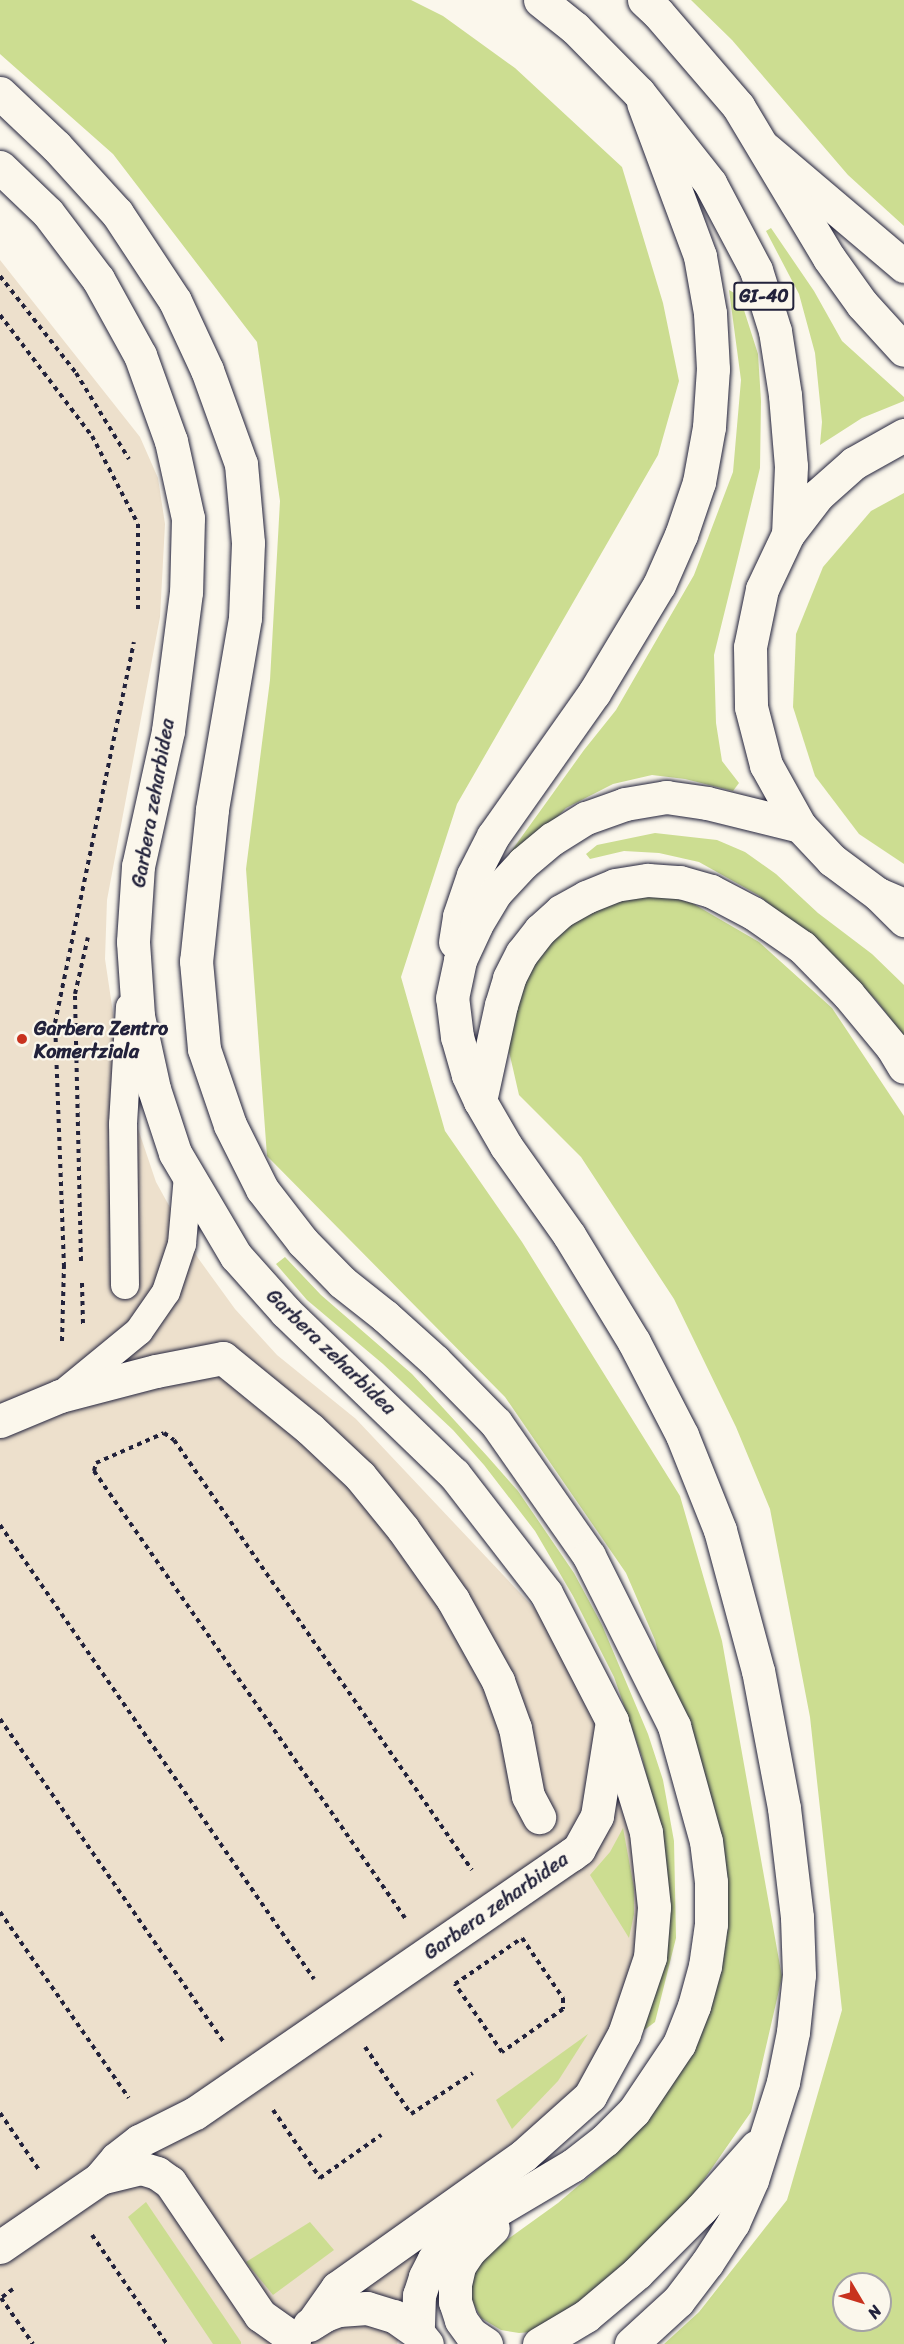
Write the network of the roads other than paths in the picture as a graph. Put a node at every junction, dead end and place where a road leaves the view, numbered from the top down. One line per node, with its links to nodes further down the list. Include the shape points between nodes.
1 (540, 0): 4 (main road, GI-40, via 575,28)
2 (644, 0): 5 (main road, via 738,106)
3 (0, 93): 26 (main road, via 56,146 117,213 175,302 207,370 241,464 248,543 245,618 212,810 196,961 204,1049 230,1125 262,1189 303,1242 342,1282 435,1361 496,1423 589,1556 674,1726 706,1841 711,1882 710,1935 697,1996 679,2044 646,2095 612,2133)
4 (639, 93): 10 (main road, GI-40, via 710,183 756,270 775,330 785,395 791,466); 15 (main road, via 700,256 710,313 713,369 709,427 699,482 659,585 594,693 493,836 473,875 459,916)
5 (765, 149): 7 (main road); 8 (main road, via 828,258 862,304)
6 (0, 167): 14 (main road, Garbera zeharbidea, via 48,213 98,279 135,345 171,441 188,518 186,592 168,731 138,866)
7 (904, 266)
8 (904, 350)
9 (904, 435): 10 (main road, via 854,463 818,495)
10 (788, 534): 11 (main road, via 762,589 752,635 751,707 766,765)
11 (800, 826): 12 (main road, via 832,860); 15 (main road, via 707,802 666,797 625,804 586,818 552,839 496,892 460,960)
12 (891, 899): 13 (main road)
13 (904, 920)
14 (133, 942): 18 (main road, Garbera zeharbidea, via 138,1016 154,1089 175,1153); 19 (lane, via 123,1124)
15 (452, 998): 17 (main road, via 457,1037)
16 (904, 1067): 17 (main road, via 849,994 802,947 753,913 711,891 680,882 648,880 615,885 561,911 522,953 501,1005)
17 (480, 1101): 24 (main road, via 634,1342 682,1435 720,1530 758,1671 784,1808 797,1917 799,1975 793,2032)
18 (188, 1176): 20 (lane, via 182,1244 166,1292 139,1331); 22 (main road, Garbera zeharbidea, via 236,1256 286,1312 454,1474 546,1593)
19 (125, 1285)
20 (60, 1396): 21 (main road); 23 (main road, via 223,1358 310,1429 360,1476 404,1529 453,1600 498,1681 515,1728 528,1796)
21 (0, 1420)
22 (612, 1720): 25 (main road, Garbera zeharbidea, via 597,1816 579,1849 195,2113 139,2140); 28 (main road, via 646,1832 654,1907 650,1957 624,2034 590,2096 524,2155 337,2288)
23 (538, 1817)
24 (767, 2134): 31 (main road, via 637,2274 586,2316); 32 (main road, via 733,2223 678,2301)
25 (99, 2179): 27 (main road, Garbera zeharbidea); 28 (main road, via 141,2168 170,2182 260,2314)
26 (532, 2192): 29 (main road, via 462,2231 434,2259 419,2295); 30 (main road, via 469,2251 459,2266 455,2302 461,2320 471,2334)
27 (0, 2247)
28 (299, 2335): 29 (main road, via 339,2310 367,2308 394,2316)
29 (425, 2341)
30 (486, 2344)
31 (538, 2344)
32 (631, 2344)

